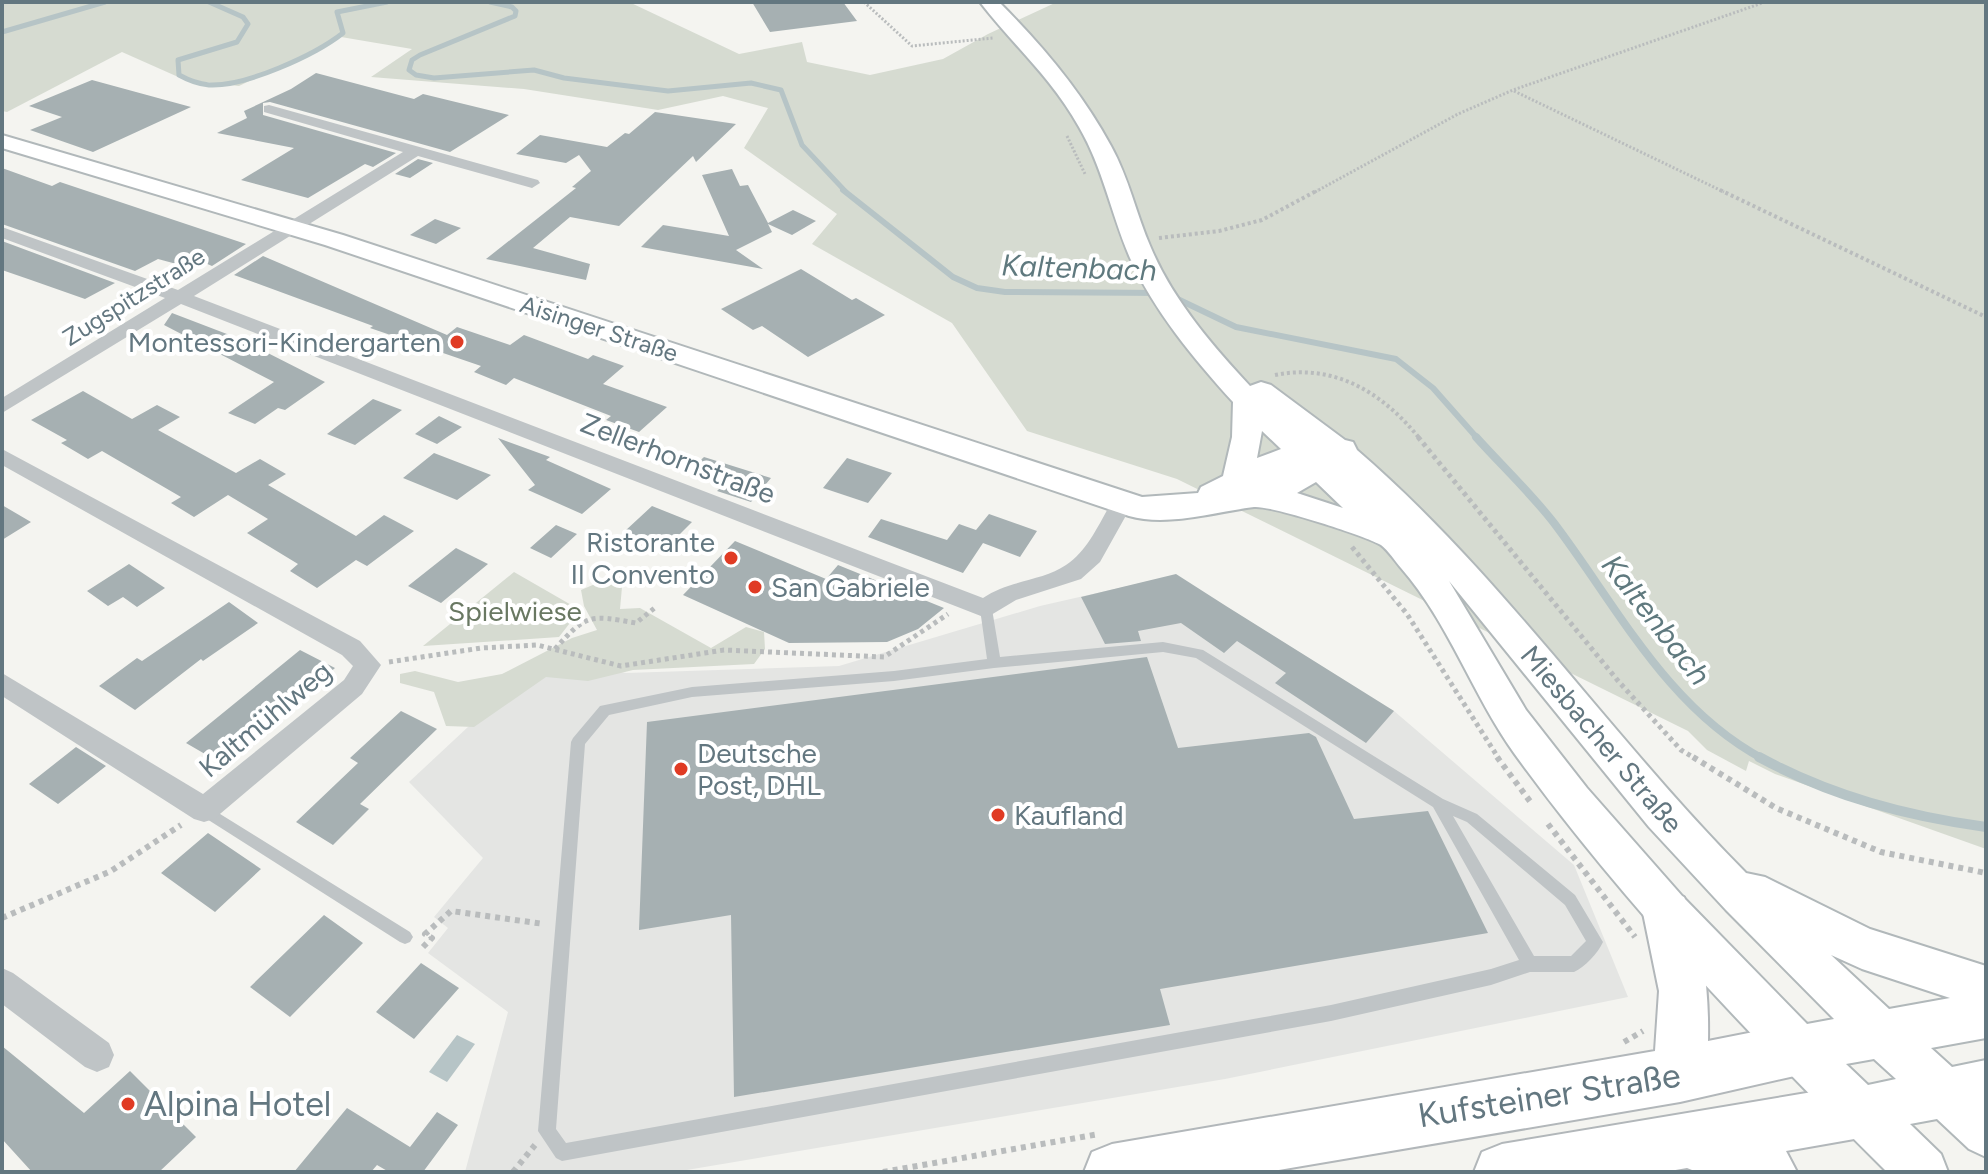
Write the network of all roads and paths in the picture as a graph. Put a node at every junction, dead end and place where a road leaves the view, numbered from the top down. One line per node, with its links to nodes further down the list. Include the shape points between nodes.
1 (864, 2): 4 (path, via 912,46)
2 (989, 2): 17 (main road, Miesbacher Straße, via 1026,40 1087,121 1112,173 1141,257)
3 (1765, 2): 5 (path)
4 (1003, 40)
5 (1513, 90): 14 (path, via 1262,220); 16 (path)
6 (269, 109): 9 (street)
7 (1064, 131): 10 (path)
8 (2, 141): 12 (main road, Aisinger Straße)
9 (416, 151): 11 (street); 12 (street, Zugspitzstraße)
10 (1089, 182)
11 (532, 183)
12 (291, 228): 15 (street, Zugspitzstraße); 23 (main road, Aisinger Straße)
13 (2, 232): 15 (street, Zellerhornstraße)
14 (1163, 238)
15 (179, 297): 19 (street, Zugspitzstraße); 25 (street, Zellerhornstraße)
16 (1986, 317)
17 (1211, 358): 18 (main road, Miesbacher Straße, via 1222,375); 21 (main road, Miesbacher Straße, via 1310,424)
18 (1255, 389): 21 (main road, Miesbacher Straße); 22 (main road, via 1247,437); 33 (path, via 1301,370 1342,377 1399,413 1681,750 1776,808 1881,852)
19 (2, 407)
20 (2, 456): 29 (street, Kaltmühlweg, via 351,648)
21 (1322, 456): 22 (main road, Aisinger Straße, via 1300,480); 24 (main road, Miesbacher Straße); 34 (main road, Miesbacher Straße, via 1397,502)
22 (1249, 488): 23 (main road, Aisinger Straße, via 1222,504 1155,508); 24 (main road)
23 (1122, 503): 25 (street, via 1092,556 1073,573)
24 (1395, 540): 35 (main road, Miesbacher Straße, via 1456,616 1489,684 1524,737)
25 (975, 605): 27 (path, via 884,657 724,650 621,666); 28 (lane)
26 (657, 606): 27 (path, via 636,623 592,616 581,620)
27 (555, 649): 29 (path, via 481,648)
28 (994, 663): 31 (lane, via 1163,647 1199,654); 37 (lane, via 692,692 605,710 578,742)
29 (368, 665): 32 (street, Kaltmühlweg, via 353,687)
30 (2, 683): 32 (street, Kaltmühlweg)
31 (1438, 803): 39 (lane); 39 (lane, via 1472,818 1570,900 1595,942 1574,964)
32 (204, 810): 36 (path, via 111,871); 38 (lane)
33 (1986, 873)
34 (1721, 875): 41 (main road, via 1862,948); 43 (main road, Miesbacher Straße)
35 (1667, 913): 44 (main road, Miesbacher Straße); 46 (main road, via 1684,991)
36 (2, 918)
37 (562, 926): 38 (path, via 451,911 425,934 432,938 424,948); 49 (lane)
38 (405, 937)
39 (1530, 964): 49 (lane, via 1331,1013 562,1152)
40 (2, 984): 45 (street)
41 (1986, 988)
42 (1986, 1015): 43 (main road, Kufsteiner Straße)
43 (1881, 1033): 44 (main road, Kufsteiner Straße); 47 (main road, Miesbacher Straße)
44 (1799, 1049): 46 (main road, Kufsteiner Straße); 48 (main road, Miesbacher Straße)
45 (97, 1055)
46 (1680, 1075): 53 (main road, Kufsteiner Straße)
47 (1965, 1088): 48 (main road); 50 (main road, Miesbacher Straße)
48 (1860, 1111): 51 (main road); 56 (main road, Miesbacher Straße)
49 (547, 1131): 52 (path)
50 (1986, 1132)
51 (1688, 1141): 54 (main road); 55 (main road)
52 (513, 1172)
53 (1112, 1172)
54 (1502, 1172)
55 (1769, 1172)
56 (1923, 1172)

